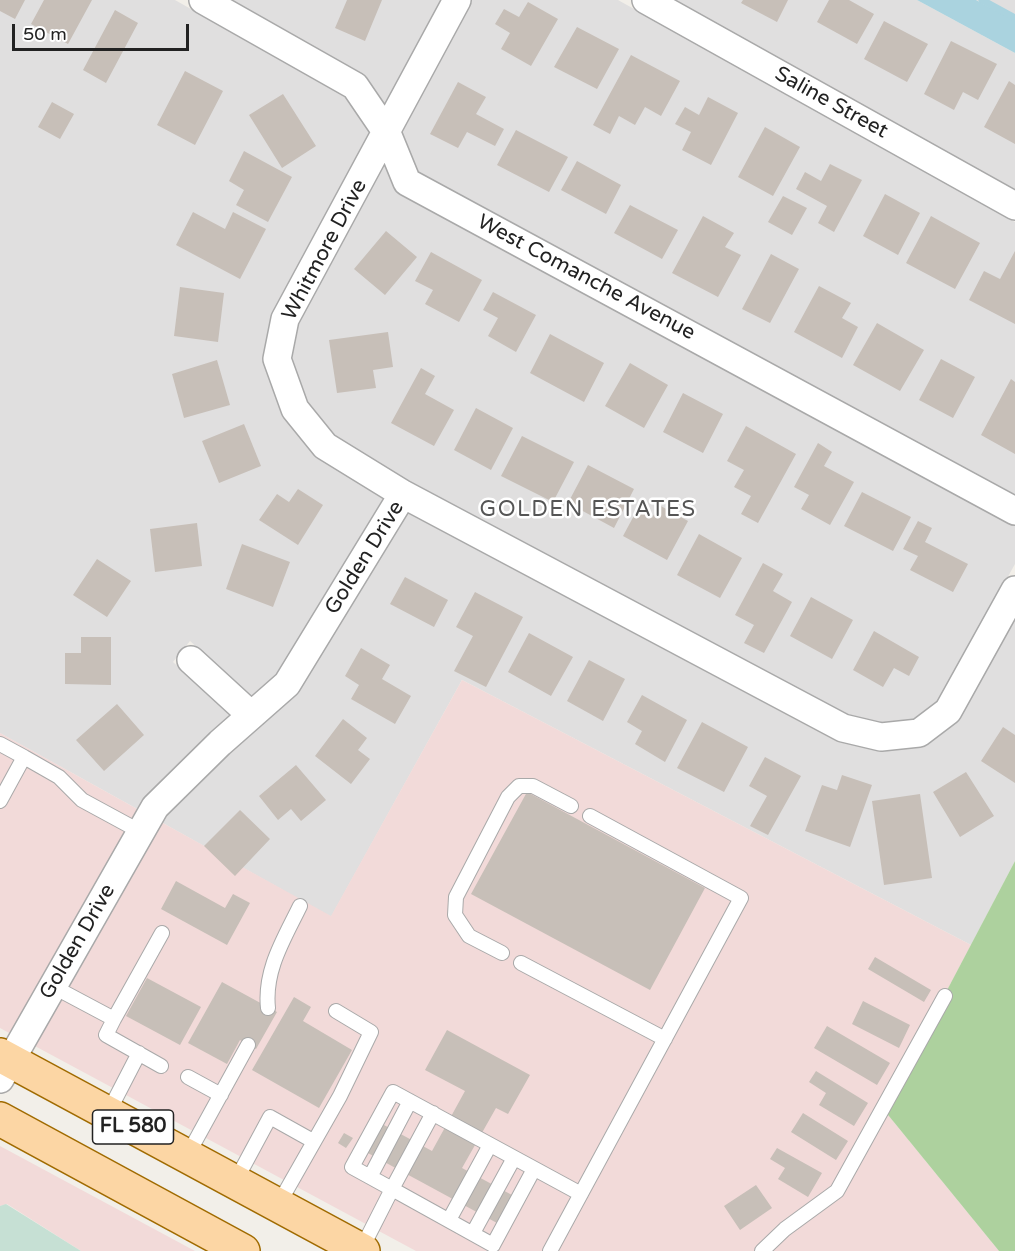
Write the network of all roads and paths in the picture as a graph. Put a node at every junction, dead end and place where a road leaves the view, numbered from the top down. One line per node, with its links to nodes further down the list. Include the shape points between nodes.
1 (203, 0): 4 (street, West Comanche Avenue, via 355,86)
2 (457, 0): 4 (street)
3 (646, 0): 5 (street, Saline Street)
4 (387, 133): 6 (street, Whitmore Drive, via 285,319 277,359 295,410 325,446); 7 (street, West Comanche Avenue, via 407,182)
5 (1015, 206)
6 (403, 494): 8 (street, Golden Drive, via 843,728 881,737 919,733 948,711); 10 (street, Golden Drive, via 287,684)
7 (1015, 511)
8 (1015, 590)
9 (191, 660): 10 (street)
10 (252, 715): 16 (street, Golden Drive, via 155,807)
11 (0, 744): 12 (lane)
12 (24, 757): 13 (lane); 16 (lane, via 59,777 82,800)
13 (0, 801)
14 (571, 806): 19 (lane, via 533,786 519,786 508,797 456,897 455,915 469,936)
15 (590, 816): 26 (lane, via 741,898)
16 (141, 832): 21 (street, Golden Drive)
17 (300, 906): 23 (lane, via 271,967 266,990)
18 (162, 933): 25 (lane)
19 (502, 953)
20 (521, 963): 26 (lane)
21 (52, 986): 25 (lane); 29 (street, Golden Drive)
22 (945, 996): 52 (lane, via 837,1191)
23 (268, 1008)
24 (336, 1011): 37 (lane, via 371,1032)
25 (114, 1019): 28 (lane, via 106,1035)
26 (665, 1039): 45 (lane)
27 (248, 1045): 32 (lane)
28 (139, 1053): 30 (lane); 34 (lane)
29 (3, 1065): 34 (main road, FL 580)
30 (161, 1066)
31 (188, 1077): 32 (lane)
32 (221, 1095): 39 (lane)
33 (410, 1101): 35 (lane); 42 (lane); 42 (lane, via 393,1092 352,1167)
34 (108, 1113): 39 (main road, FL 580)
35 (433, 1113): 38 (lane); 44 (lane)
36 (0, 1119): 50 (main road, FL 580)
37 (313, 1141): 43 (lane, via 270,1117); 46 (lane)
38 (490, 1145): 40 (lane); 47 (lane)
39 (187, 1156): 43 (main road, FL 580)
40 (513, 1158): 41 (lane); 48 (lane)
41 (534, 1169): 45 (lane); 48 (lane, via 493,1245)
42 (370, 1177): 44 (lane)
43 (235, 1182): 46 (main road, FL 580)
44 (392, 1189): 47 (lane); 49 (lane)
45 (581, 1194): 51 (lane)
46 (278, 1205): 49 (main road, FL 580)
47 (449, 1220): 48 (lane)
48 (473, 1233)
49 (362, 1250)
50 (243, 1251)
51 (550, 1251)
52 (762, 1251)

